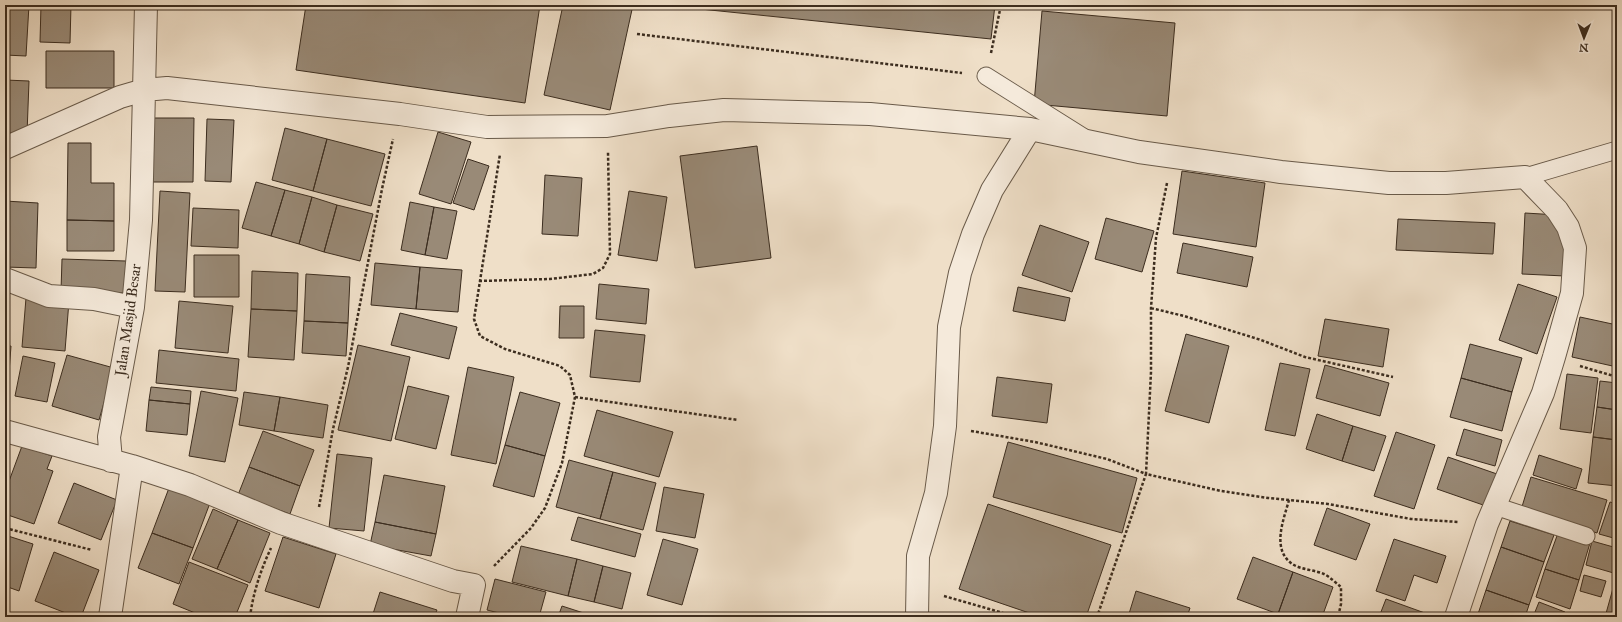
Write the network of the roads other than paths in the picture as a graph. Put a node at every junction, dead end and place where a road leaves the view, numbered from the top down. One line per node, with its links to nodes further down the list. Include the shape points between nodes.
1 (146, 5): 3 (street, Jalan Masjid Besar)
2 (986, 76): 5 (lane)
3 (144, 90): 4 (street, via 167,88 505,128 607,126 724,110 870,114); 6 (street, via 120,97); 10 (street, Jalan Masjid Besar, via 141,220)
4 (1030, 129): 5 (street); 17 (street, via 992,190 960,273 949,327 945,426 936,493 918,556)
5 (1092, 142): 8 (street, via 1139,152 1281,172 1388,183 1446,183)
6 (5, 148)
7 (1617, 150): 8 (lane)
8 (1525, 177): 13 (street, via 1557,210 1568,227 1575,248 1572,292 1543,393)
9 (5, 279): 10 (street, via 49,296 94,299)
10 (133, 307): 12 (street, Jalan Masjid Besar, via 109,437)
11 (5, 431): 12 (street)
12 (122, 464): 15 (street, Jalan Masjid Besar, via 118,558); 16 (street, via 190,485 314,535 474,586)
13 (1491, 515): 14 (lane); 18 (street)
14 (1586, 536)
15 (110, 617)
16 (467, 617)
17 (917, 617)
18 (1456, 617)

